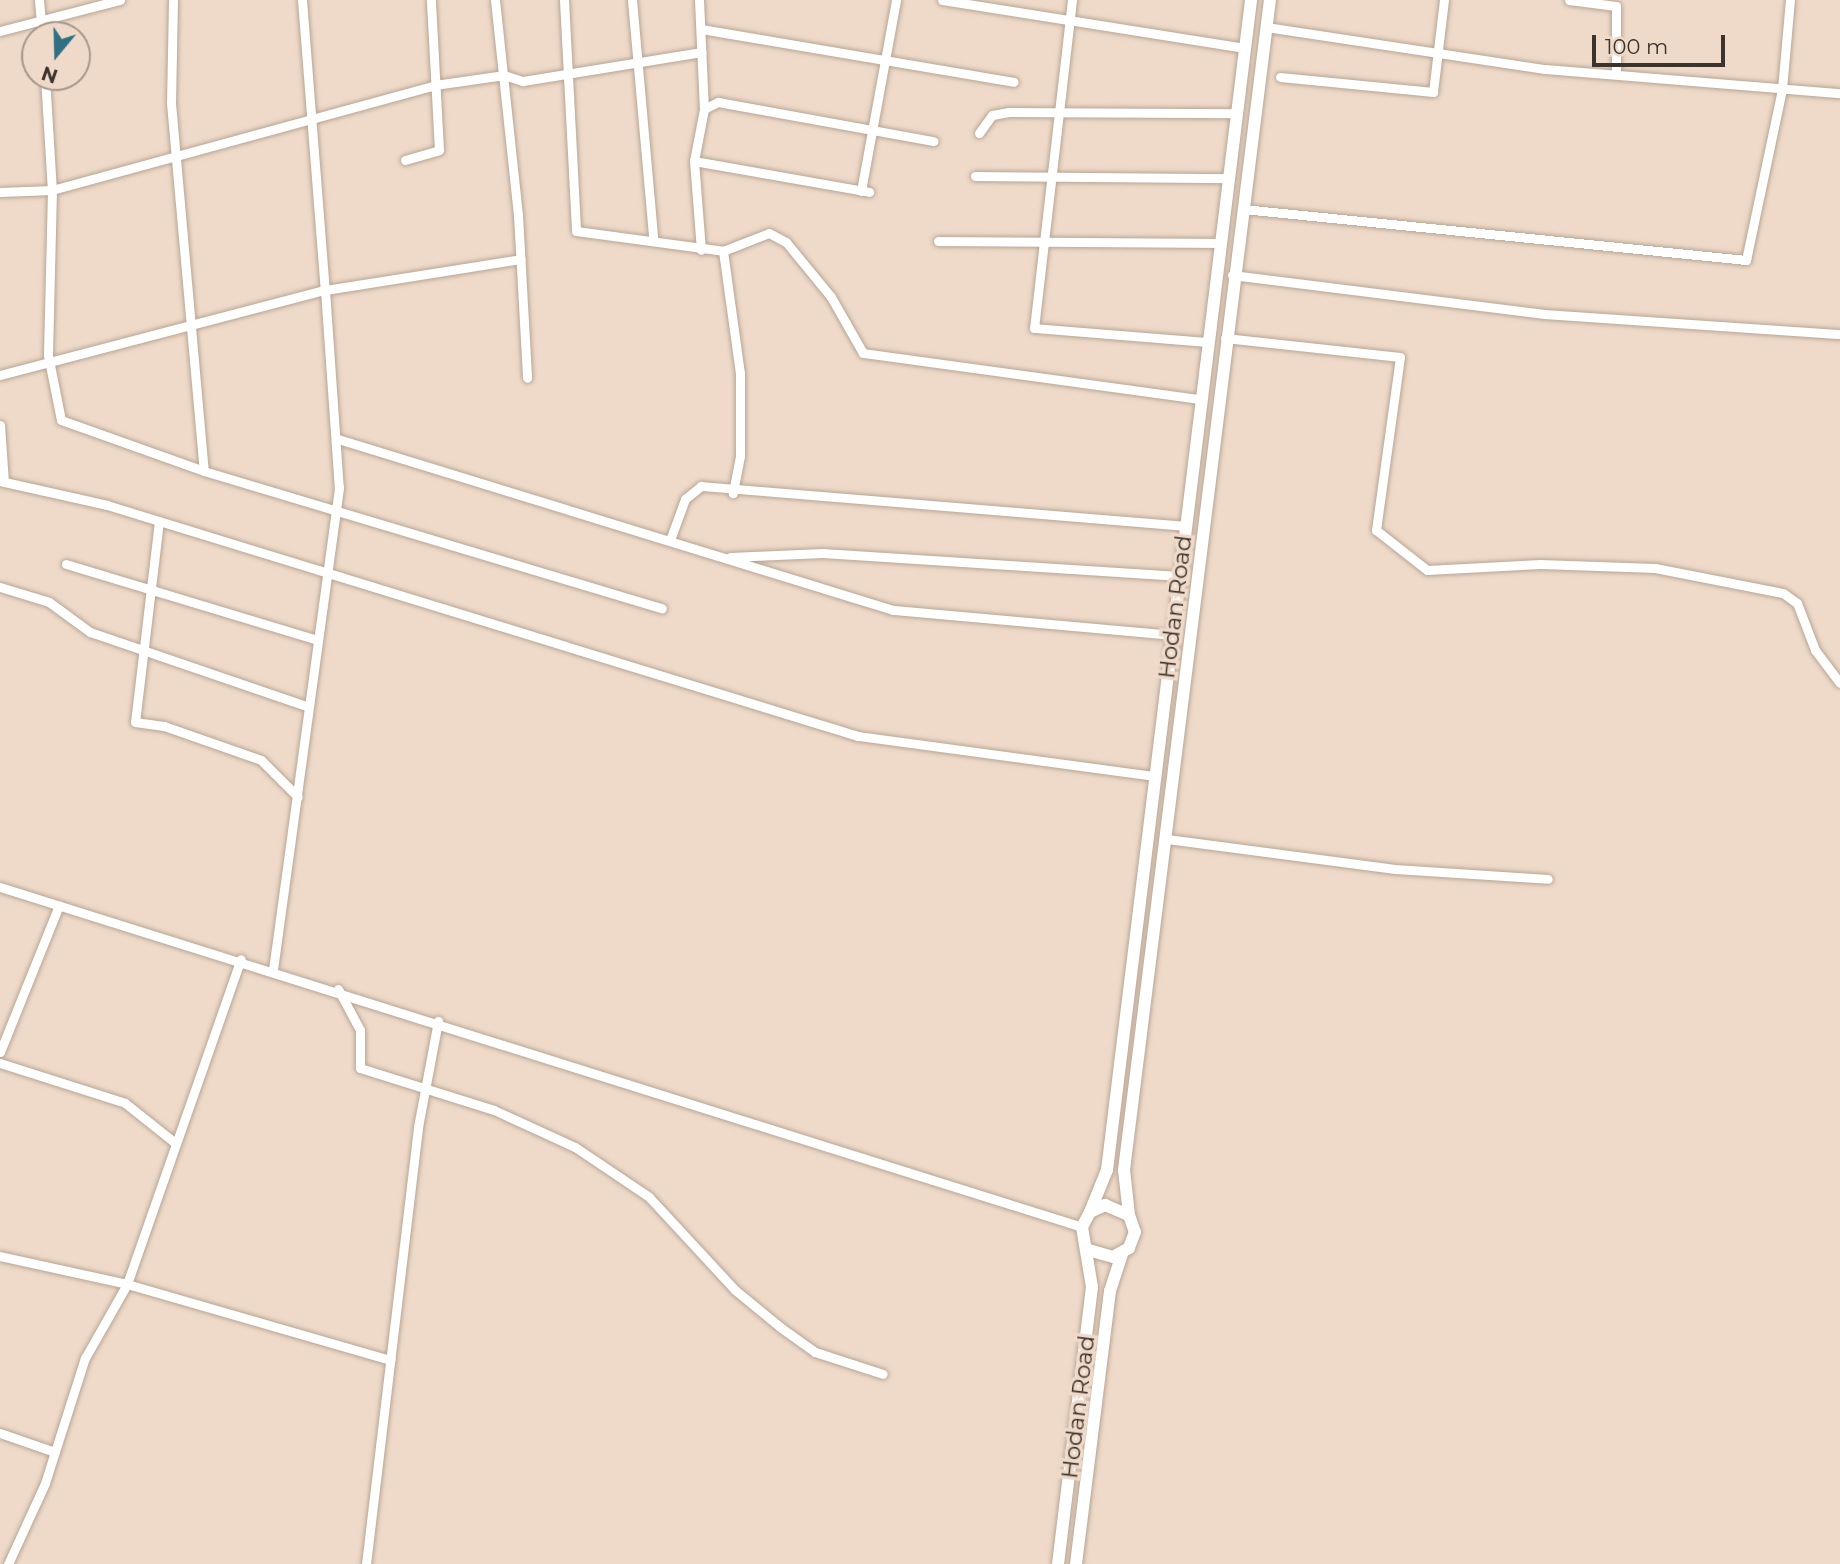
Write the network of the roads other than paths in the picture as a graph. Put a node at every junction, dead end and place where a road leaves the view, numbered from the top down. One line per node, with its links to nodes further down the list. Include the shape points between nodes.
1 (39, 0): 20 (street)
2 (120, 0): 18 (street)
3 (173, 0): 47 (street)
4 (302, 0): 43 (street)
5 (431, 0): 36 (street)
6 (495, 0): 33 (street)
7 (564, 0): 31 (street)
8 (632, 0): 29 (street)
9 (699, 0): 24 (street)
10 (896, 0): 30 (street)
11 (942, 0): 22 (street)
12 (1072, 0): 22 (street)
13 (1251, 0): 26 (main road, Hodan Road)
14 (1270, 0): 23 (main road, Hodan Road)
15 (1444, 0): 28 (street)
16 (1569, 0): 19 (street)
17 (1790, 0): 37 (street)
18 (105, 3): 20 (street)
19 (1617, 3): 32 (street)
20 (41, 18): 21 (street); 25 (street)
21 (41, 21)
22 (1070, 22): 26 (street); 41 (street)
23 (1266, 27): 28 (street); 55 (main road, Hodan Road)
24 (701, 29): 27 (street); 30 (street)
25 (0, 31)
26 (1245, 48): 42 (main road, Hodan Road)
27 (702, 52): 29 (street); 40 (street)
28 (1438, 53): 32 (street); 34 (street, via 1433,92)
29 (638, 59): 31 (street); 56 (street)
30 (886, 59): 35 (street); 44 (street)
31 (569, 72): 33 (street, via 518,81); 56 (street, via 576,231)
32 (1616, 73): 37 (street)
33 (504, 75): 36 (street); 62 (street)
34 (1280, 77)
35 (1014, 82)
36 (435, 85): 43 (street); 48 (street, via 439,150)
37 (1782, 89): 39 (street); 55 (street, via 1746,260)
38 (46, 91): 53 (street)
39 (1840, 93)
40 (704, 109): 44 (street, via 718,102); 49 (street)
41 (1059, 111): 42 (street); 45 (street, via 992,115); 50 (street)
42 (1237, 113): 52 (main road, Hodan Road)
43 (308, 119): 47 (street); 64 (street)
44 (871, 131): 46 (street); 49 (street, via 865,191)
45 (979, 133)
46 (933, 141)
47 (175, 152): 53 (street); 65 (street)
48 (405, 160)
49 (694, 161): 60 (street)
50 (1052, 174): 51 (street); 52 (street); 57 (street)
51 (975, 176)
52 (1229, 178): 59 (main road, Hodan Road)
53 (52, 190): 54 (street); 69 (street)
54 (0, 192)
55 (1243, 209): 63 (main road, Hodan Road)
56 (653, 237): 60 (street)
57 (1044, 240): 58 (street); 59 (street); 68 (street, via 1034,328)
58 (938, 241)
59 (1221, 243): 68 (main road, Hodan Road)
60 (701, 250): 61 (street)
61 (723, 251): 72 (street, via 769,233 786,242 831,297 855,346 872,357); 77 (street, via 740,373 740,456)
62 (521, 259): 64 (street); 71 (street)
63 (1232, 275): 66 (street, via 1545,313); 67 (main road, Hodan Road)
64 (325, 290): 65 (street); 74 (street)
65 (186, 323): 69 (street); 75 (street)
66 (1840, 334)
67 (1225, 338): 92 (street, via 1400,357 1376,530 1427,570 1540,564 1655,568 1783,593 1797,603 1815,650); 96 (main road, Hodan Road)
68 (1208, 342): 72 (main road, Hodan Road)
69 (50, 361): 70 (street); 75 (street, via 61,420)
70 (0, 375)
71 (527, 377)
72 (1201, 398): 80 (main road, Hodan Road)
73 (0, 425): 76 (street)
74 (338, 439): 78 (street); 81 (street)
75 (204, 471): 78 (street)
76 (2, 482): 79 (street)
77 (733, 493): 80 (street); 81 (street, via 701,486 685,499)
78 (337, 508): 84 (street); 88 (street)
79 (159, 521): 84 (street); 87 (street)
80 (1185, 526): 85 (main road, Hodan Road)
81 (670, 540): 82 (street)
82 (724, 557): 85 (street, via 823,553); 89 (street, via 894,610)
83 (66, 564): 87 (street)
84 (328, 573): 90 (street); 94 (street, via 858,736)
85 (1179, 576): 89 (main road, Hodan Road)
86 (0, 587): 91 (street, via 49,602 82,629)
87 (151, 587): 90 (street); 91 (street)
88 (662, 608)
89 (1172, 635): 94 (main road, Hodan Road)
90 (318, 640): 93 (street)
91 (145, 651): 93 (street); 95 (street, via 138,725 164,726 261,760)
92 (1840, 683)
93 (309, 707): 95 (street)
94 (1154, 776): 108 (main road, Hodan Road, via 1107,1170)
95 (298, 797): 101 (street)
96 (1167, 839): 97 (street, via 1395,869); 109 (main road, Hodan Road, via 1124,1170)
97 (1548, 879)
98 (0, 887): 99 (street)
99 (59, 905): 100 (street); 104 (street)
100 (241, 959): 101 (street); 107 (street)
101 (273, 968): 102 (street)
102 (338, 989): 103 (street); 106 (street, via 359,1030 360,1068)
103 (438, 1021): 106 (street); 110 (street)
104 (0, 1052)
105 (0, 1063): 107 (street, via 125,1103)
106 (425, 1089): 115 (street); 116 (street, via 494,1110 575,1147 649,1197 735,1290 780,1327 815,1352)
107 (174, 1142): 114 (street)
108 (1090, 1212): 109 (main road, via 1105,1205); 110 (main road, Hodan Road)
109 (1129, 1215): 112 (main road, Hodan Road, via 1133,1240)
110 (1082, 1227): 111 (main road, Hodan Road)
111 (1089, 1250): 112 (main road, via 1105,1258); 121 (main road, Hodan Road, via 1092,1287)
112 (1122, 1254): 122 (main road, Hodan Road, via 1110,1291)
113 (0, 1256): 114 (street)
114 (127, 1284): 115 (street); 118 (street, via 85,1358)
115 (390, 1360): 120 (street)
116 (883, 1374)
117 (0, 1433): 118 (street)
118 (55, 1452): 119 (street)
119 (8, 1564)
120 (366, 1564)
121 (1058, 1564)
122 (1076, 1564)

